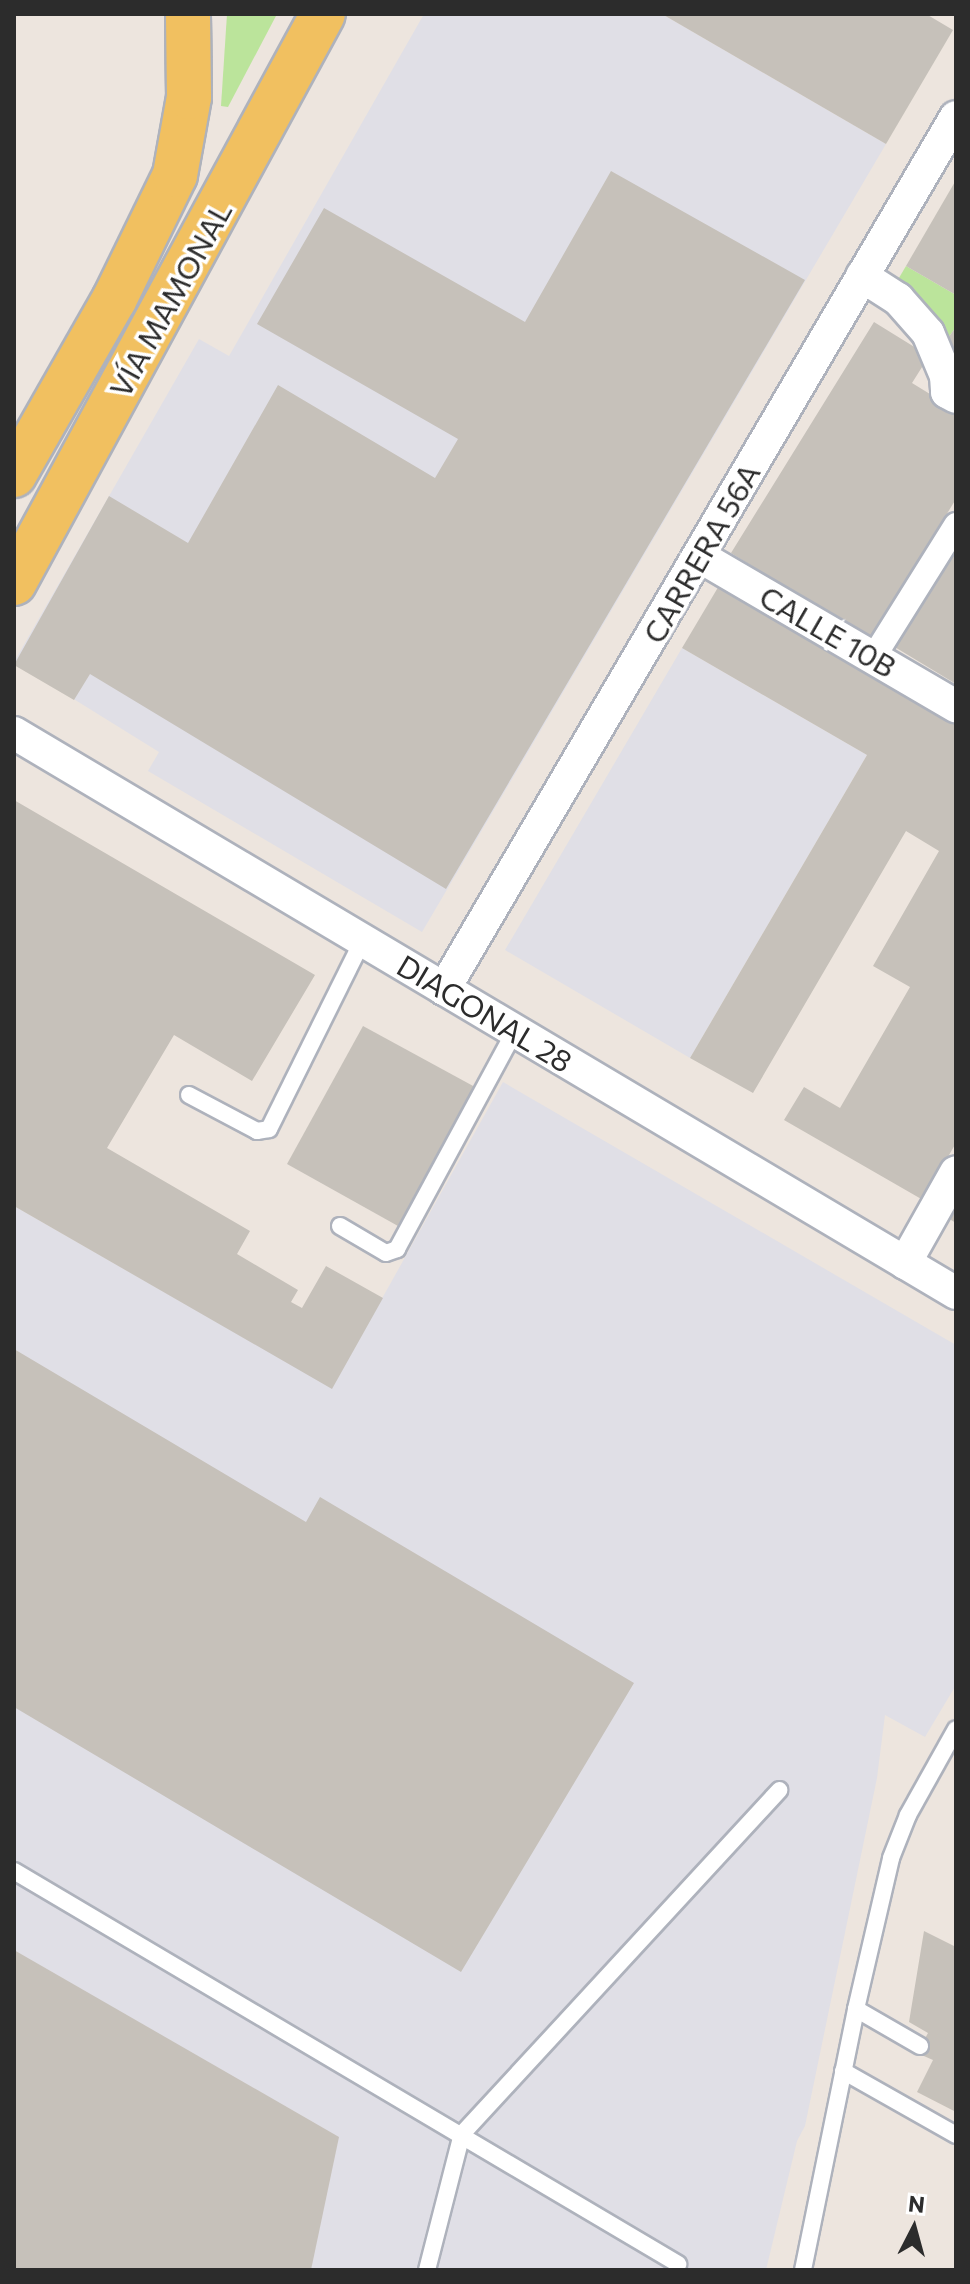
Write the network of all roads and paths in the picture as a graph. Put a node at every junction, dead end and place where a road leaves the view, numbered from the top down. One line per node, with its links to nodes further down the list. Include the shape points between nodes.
1 (188, 14): 6 (main road, VÍA MAMONAL, via 189,97 175,175 114,300)
2 (323, 14): 9 (main road, VÍA MAMONAL)
3 (956, 117): 4 (street, CARRERA 56A)
4 (862, 276): 5 (street, via 898,299 928,333 947,392); 8 (street, CARRERA 56A)
5 (956, 397)
6 (14, 475)
7 (956, 525): 10 (street)
8 (699, 556): 10 (street, CALLE 10B); 14 (street, CARRERA 56A)
9 (14, 583)
10 (873, 658): 11 (street, CALLE 10B)
11 (956, 706)
12 (14, 733): 13 (street, DIAGONAL 28)
13 (363, 940): 14 (street, DIAGONAL 28); 16 (lane, via 269,1129 257,1131)
14 (444, 989): 15 (street, DIAGONAL 28)
15 (515, 1031): 18 (lane, via 397,1249 386,1253); 19 (street, DIAGONAL 28)
16 (189, 1095)
17 (956, 1172): 19 (street)
18 (340, 1226)
19 (905, 1263): 20 (street, DIAGONAL 28)
20 (956, 1293)
21 (956, 1729): 24 (lane, via 908,1815 891,1858)
22 (779, 1790): 27 (lane)
23 (14, 1871): 27 (lane)
24 (856, 2009): 25 (lane); 26 (lane)
25 (920, 2046)
26 (843, 2071): 28 (lane); 31 (lane)
27 (462, 2134): 29 (lane); 30 (lane)
28 (956, 2135)
29 (678, 2264)
30 (427, 2270)
31 (803, 2270)

